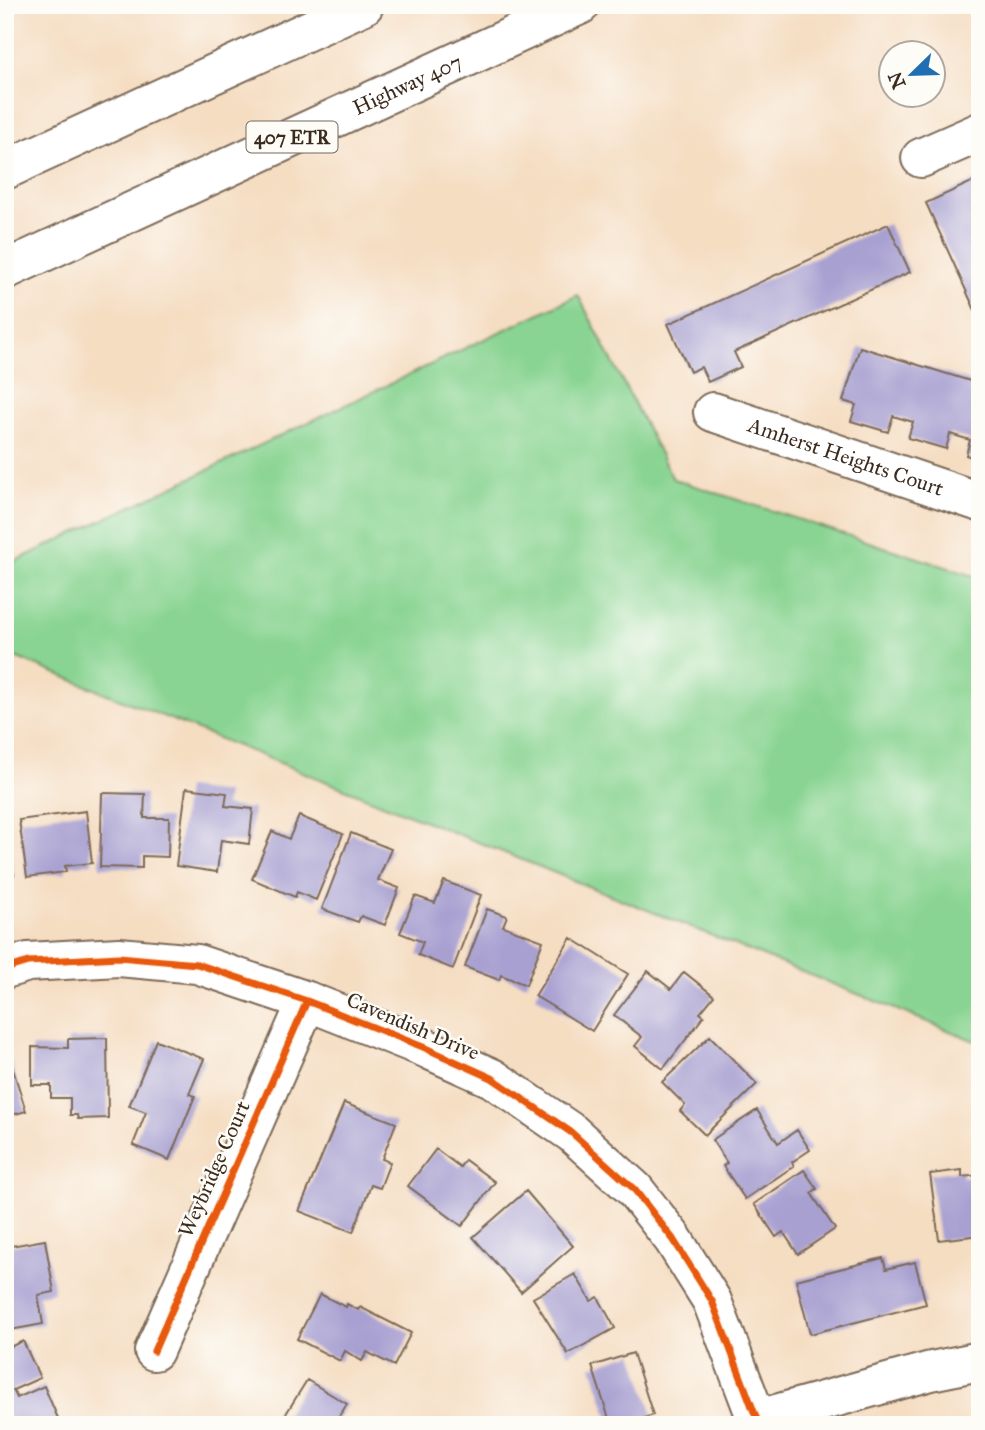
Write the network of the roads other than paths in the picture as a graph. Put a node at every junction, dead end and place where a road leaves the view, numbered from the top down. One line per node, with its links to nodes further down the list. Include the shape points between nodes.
1 (364, 5): 5 (main road)
2 (580, 5): 6 (main road, Highway 407 / 407 ETR)
3 (980, 132): 4 (main road)
4 (921, 158)
5 (5, 170)
6 (5, 270)
7 (713, 412): 8 (main road, Amherst Heights Court)
8 (980, 502)
9 (5, 969): 10 (main road, Cavendish Drive, via 28,962 119,957 197,964)
10 (307, 1001): 11 (main road, Weybridge Court); 13 (main road, Cavendish Drive, via 492,1078 572,1133 624,1180 673,1239 712,1301)
11 (154, 1351)
12 (980, 1361): 13 (main road)
13 (758, 1422)

